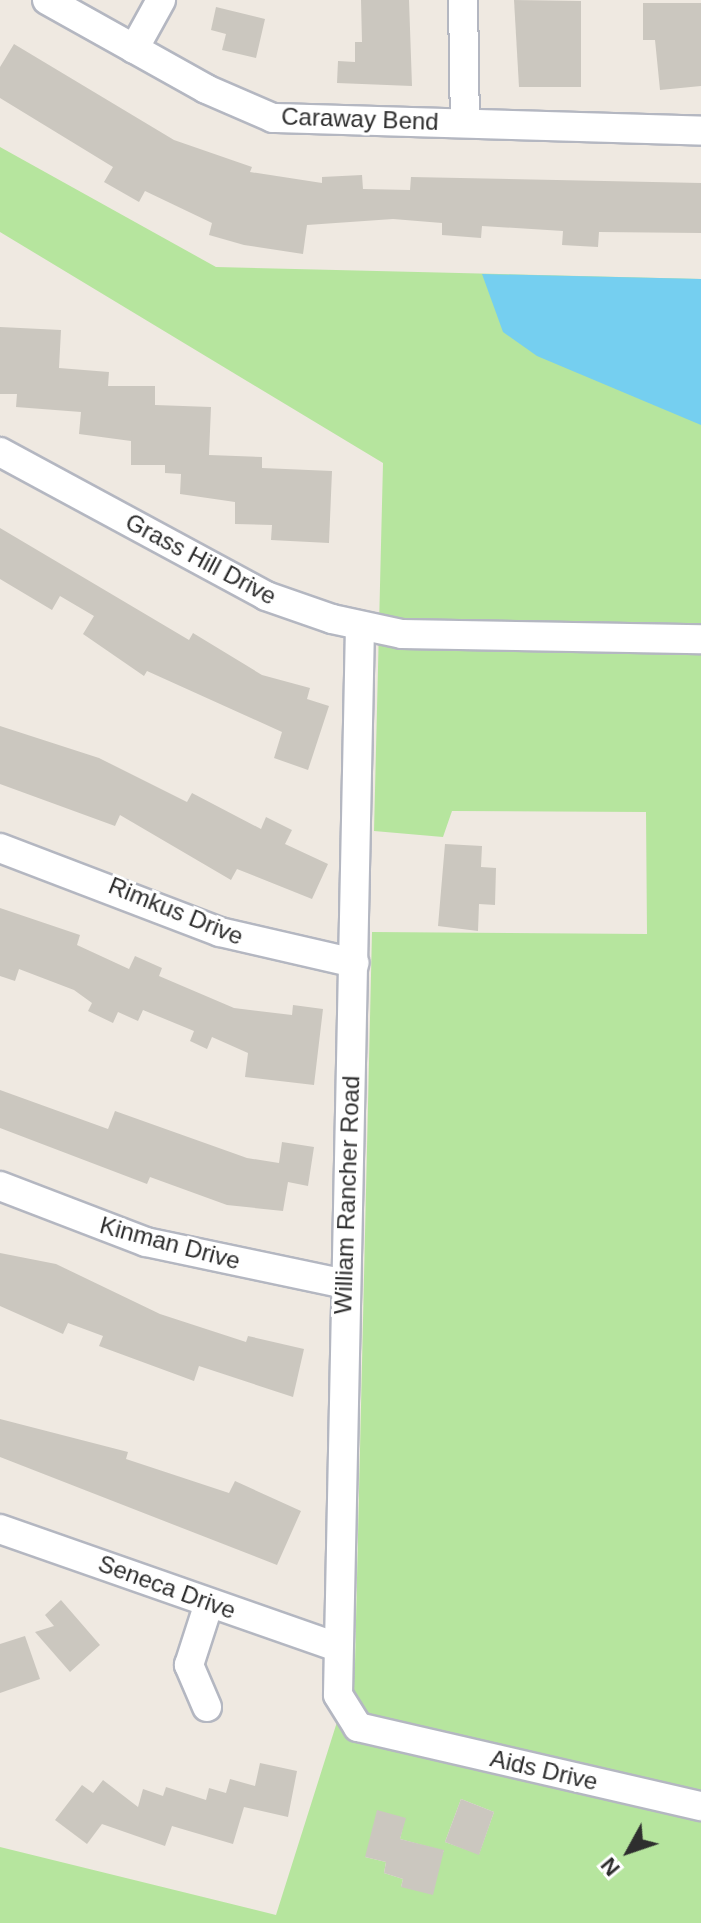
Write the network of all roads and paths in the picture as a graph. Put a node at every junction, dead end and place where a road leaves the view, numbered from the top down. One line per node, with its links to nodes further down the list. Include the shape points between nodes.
1 (47, 0): 4 (street, Caraway Bend)
2 (161, 0): 4 (street)
3 (463, 0): 5 (street)
4 (134, 49): 5 (street, Caraway Bend, via 273,118)
5 (465, 122): 6 (street, Caraway Bend)
6 (701, 131)
7 (0, 452): 8 (street, Grass Hill Drive, via 266,596)
8 (360, 626): 9 (street, Grass Hill Drive, via 402,634); 11 (street, William Rancher Road)
9 (701, 639)
10 (0, 848): 11 (street, Rimkus Drive, via 220,932)
11 (354, 963): 13 (street, William Rancher Road)
12 (0, 1186): 13 (street, Kinman Drive, via 146,1242)
13 (345, 1284): 16 (street, William Rancher Road)
14 (0, 1529): 15 (street, Seneca Drive)
15 (209, 1603): 16 (street, Seneca Drive); 17 (street, via 189,1665)
16 (334, 1646): 18 (street, William Rancher Road, via 346,1714 358,1727)
17 (207, 1707)
18 (388, 1734): 19 (street, Aids Drive)
19 (701, 1806)

